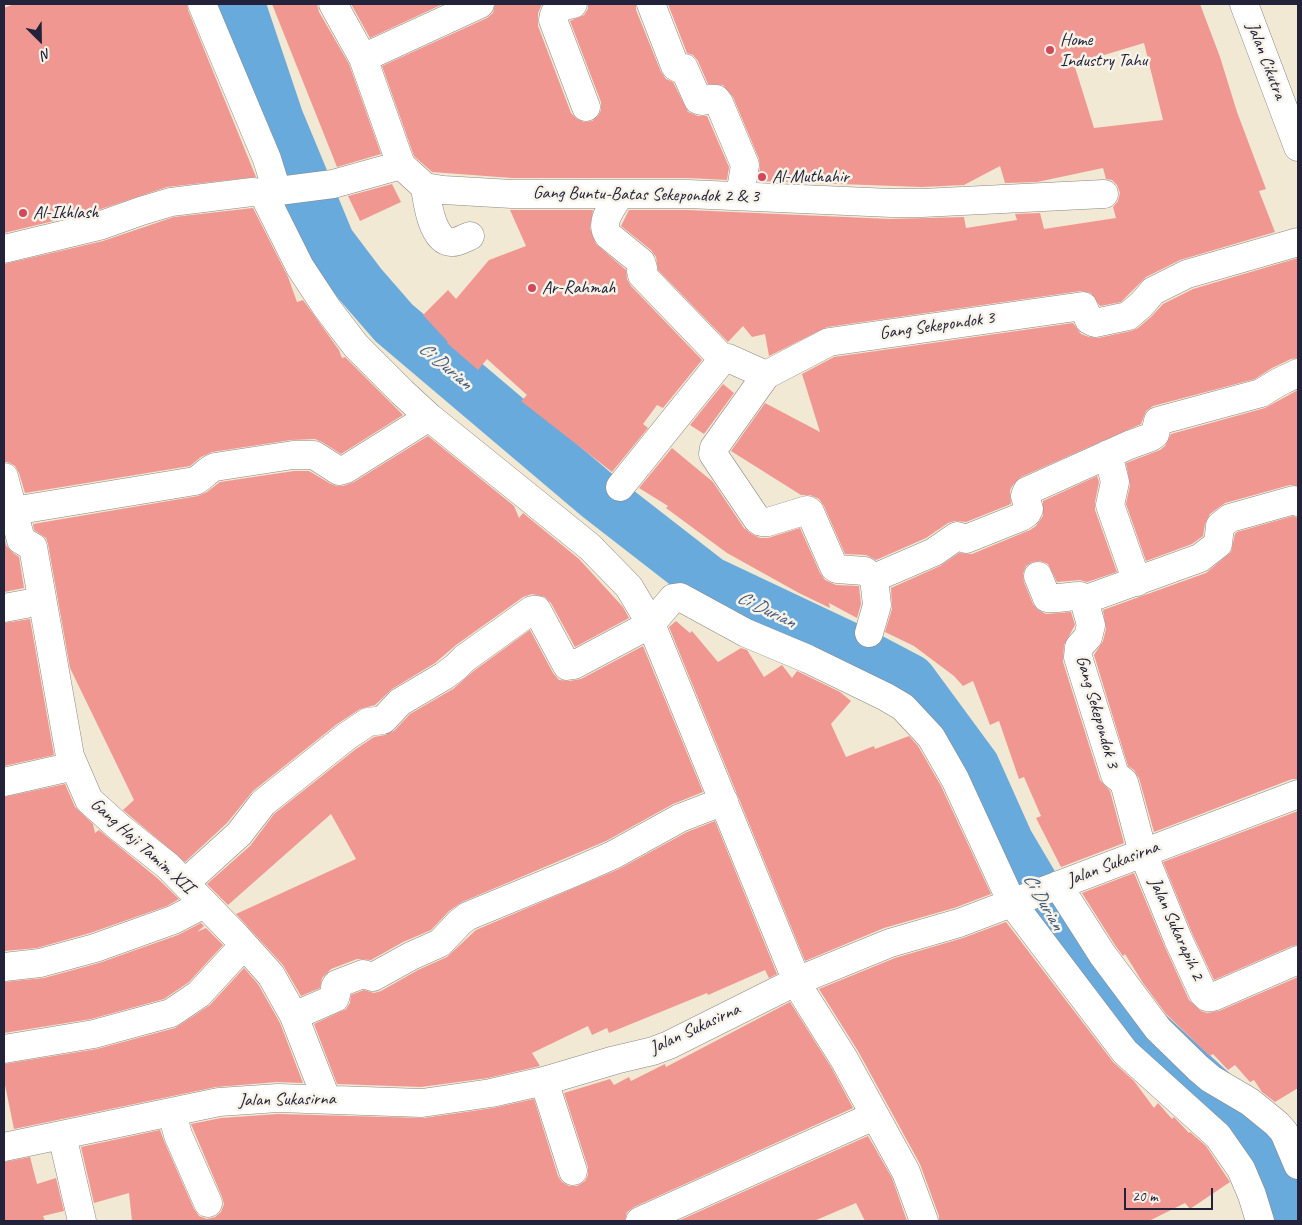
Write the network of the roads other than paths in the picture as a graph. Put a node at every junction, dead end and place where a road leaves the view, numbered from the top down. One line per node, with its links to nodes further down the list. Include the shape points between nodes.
1 (202, 4): 12 (street, via 267,159)
2 (333, 4): 7 (street)
3 (480, 4): 7 (street)
4 (573, 4): 8 (street, via 557,10 553,20)
5 (650, 4): 15 (street, via 675,66 684,68 698,100 710,98 719,103 745,165)
6 (1244, 4): 9 (street, Jalan Cikutra)
7 (363, 58): 10 (street)
8 (586, 107)
9 (1298, 147)
10 (401, 165): 11 (street); 12 (street, via 333,184)
11 (425, 186): 13 (street, Gang Buntu-Batas Sekepondok 2 & 3, via 512,194); 16 (street, via 430,216 443,239 449,243)
12 (274, 191): 18 (street, via 171,202 99,226); 22 (street, via 300,268 327,308 356,346)
13 (620, 194): 15 (street, Gang Buntu-Batas Sekepondok 2 & 3); 19 (street, via 605,219 605,232 641,262 642,276)
14 (1104, 194): 15 (street, Gang Buntu-Batas Sekepondok 2 & 3, via 922,203)
15 (740, 196)
16 (470, 236)
17 (1298, 242): 21 (street, Gang Sekepondok 3, via 1186,274 1153,291 1128,316 1095,323 1089,320 1082,306 830,342)
18 (4, 249)
19 (723, 358): 21 (street); 25 (street)
20 (1298, 373): 23 (street, via 1261,393 1158,421 1154,436)
21 (766, 375): 29 (street, via 714,448 713,454 756,520 768,522 807,510 834,567 865,571)
22 (429, 417): 27 (street, via 346,470 339,470 314,454 293,454 215,467 196,481); 34 (street, via 590,547 629,587)
23 (1108, 454): 29 (street, via 1027,491 1025,496 1029,509 1021,517 966,539 956,537 934,552); 30 (street, via 1115,482 1110,505)
24 (4, 477): 27 (street, Gang Haji Tamim XII)
25 (620, 487)
26 (1298, 502): 30 (street, via 1294,500 1230,518 1220,526 1218,544 1209,552)
27 (13, 511): 32 (street, Gang Haji Tamim XII, via 21,540 32,547)
28 (1038, 576): 31 (street, via 1047,598 1080,596)
29 (874, 578): 35 (street, via 877,605)
30 (1136, 582): 31 (street)
31 (1084, 600): 40 (street, Gang Sekepondok 3, via 1091,625 1078,657 1115,775 1124,782)
32 (42, 601): 33 (street); 36 (street, Gang Haji Tamim XII)
33 (4, 608)
34 (651, 624): 39 (street); 41 (street, via 574,665 566,666 537,610 532,610 464,658 450,672 400,702 383,720 368,722 347,736 263,803 239,834); 43 (street, via 674,598 680,597 746,633 808,658 903,707 931,737 955,778)
35 (869, 633)
36 (74, 766): 37 (street); 41 (street, Gang Haji Tamim XII, via 89,800)
37 (4, 782)
38 (1298, 794): 40 (street, Jalan Sukasirna)
39 (724, 801): 48 (street); 49 (street, via 680,818 613,855 468,916 440,943 373,977 364,974 337,984 335,998)
40 (1143, 853): 42 (street, Jalan Sukasirna); 46 (street, Jalan Sukarapih 2, via 1206,997)
41 (184, 883): 44 (street, Gang Haji Tamim XII)
42 (1054, 887): 43 (street, Jalan Sukasirna); 57 (street, via 1158,1029 1198,1068 1277,1124 1284,1132)
43 (1016, 901): 48 (street, Jalan Sukasirna, via 959,923 890,943); 63 (street, via 1125,1052 1218,1136 1241,1169)
44 (204, 904): 45 (street, Gang Haji Tamim XII); 47 (street, via 173,920 95,948 40,963)
45 (244, 945): 49 (street, Gang Haji Tamim XII, via 271,975); 50 (street, via 199,994 171,1012 94,1034)
46 (1298, 960)
47 (4, 967)
48 (797, 981): 51 (street, Jalan Sukasirna, via 654,1051); 54 (street)
49 (294, 1016): 52 (street, Gang Haji Tamim XII)
50 (4, 1049)
51 (544, 1082): 52 (street, Jalan Sukasirna, via 490,1094 422,1103); 58 (street)
52 (326, 1098): 53 (street, Jalan Sukasirna, via 219,1102)
53 (172, 1113): 55 (street, Jalan Sukasirna); 59 (street, via 178,1135)
54 (874, 1116): 61 (street); 62 (street, via 906,1172)
55 (62, 1135): 56 (street, Jalan Sukasirna); 60 (street)
56 (4, 1147)
57 (1298, 1165)
58 (573, 1171)
59 (208, 1203)
60 (82, 1221)
61 (640, 1221)
62 (924, 1221)
63 (1260, 1221)

